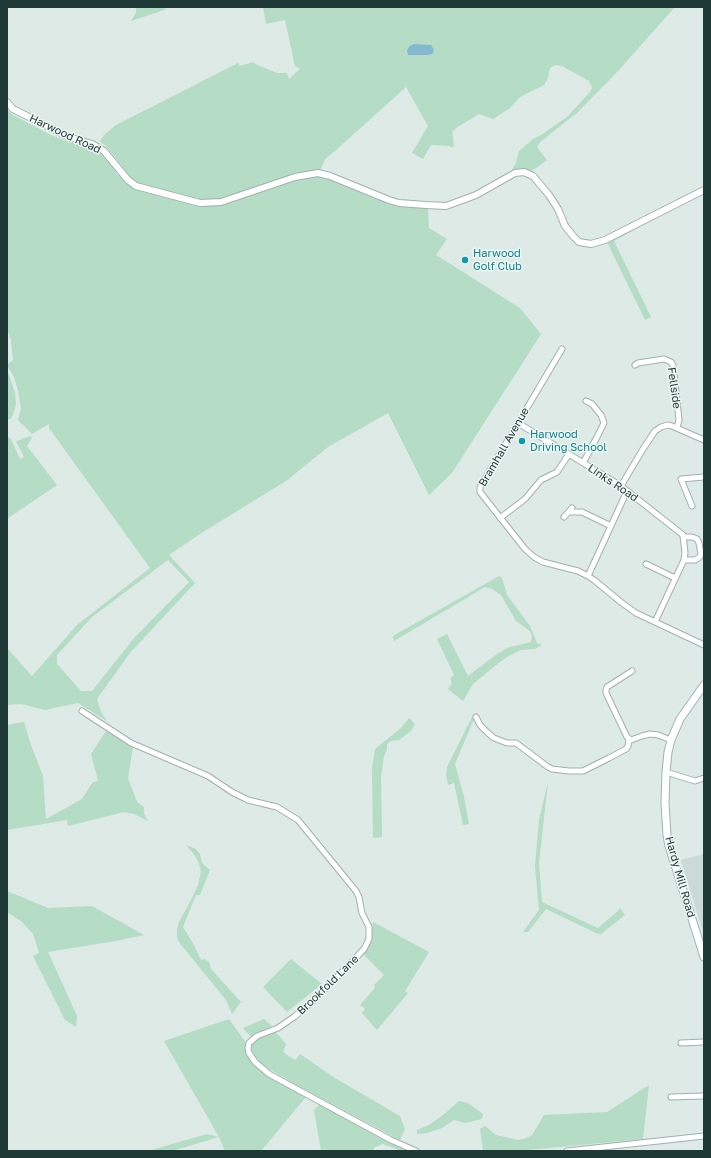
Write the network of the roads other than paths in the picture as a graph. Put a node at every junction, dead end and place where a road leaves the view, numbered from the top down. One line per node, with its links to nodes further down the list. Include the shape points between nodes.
1 (7, 102): 2 (street, Harwood Road, via 13,109 104,151 136,186 200,203 230,200 318,173 389,200 408,204 449,205 524,172 533,176 549,195 574,238 579,242 591,244 605,240)
2 (704, 190)
3 (562, 349): 6 (street, Bramhall Avenue)
4 (635, 365): 7 (street, Fellside, via 667,359 673,365)
5 (586, 400): 10 (street, via 601,415 604,423)
6 (518, 423): 9 (street, Links Road); 16 (street, Bramhall Avenue, via 480,487 480,492)
7 (677, 428): 8 (street); 12 (street, via 668,425 658,429)
8 (704, 440)
9 (569, 454): 10 (street, Links Road); 16 (street, via 557,472 541,480 525,499)
10 (583, 463): 12 (street, Links Road)
11 (704, 477): 14 (street, via 681,478)
12 (621, 486): 13 (street, Links Road)
13 (627, 491): 17 (street); 18 (street, Links Road)
14 (692, 506)
15 (564, 517): 17 (street, via 570,510 582,512)
16 (500, 518): 21 (street, Bramhall Avenue, via 534,557)
17 (611, 526): 21 (street)
18 (683, 537): 19 (street); 19 (street, Links Road, via 697,539 701,554 695,560)
19 (684, 560): 22 (street)
20 (648, 563): 22 (street)
21 (588, 576): 23 (street, Bramhall Avenue, via 629,608)
22 (675, 578): 23 (street)
23 (655, 622): 24 (street, Bramhall Avenue)
24 (704, 645)
25 (632, 671): 29 (street, via 606,690)
26 (704, 685): 30 (main road, Hardy Mill Road, via 680,719)
27 (82, 711): 39 (street, Brookfold Lane, via 132,743 208,776 248,800 277,807 298,820 356,891 369,927 369,939 364,949 294,1017 278,1028 253,1039 249,1043 249,1053 269,1074)
28 (476, 717): 29 (street, via 480,725 494,738 516,743 548,767 569,772 582,771 626,749)
29 (630, 739): 30 (street, via 650,734)
30 (671, 740): 31 (main road, Hardy Mill Road)
31 (666, 772): 32 (street, via 695,781); 33 (main road, Hardy Mill Road, via 669,846)
32 (704, 778)
33 (704, 957)
34 (704, 1042): 35 (street)
35 (681, 1043)
36 (671, 1096): 37 (street)
37 (704, 1096)
38 (704, 1136): 40 (street)
39 (416, 1151)
40 (567, 1151)

